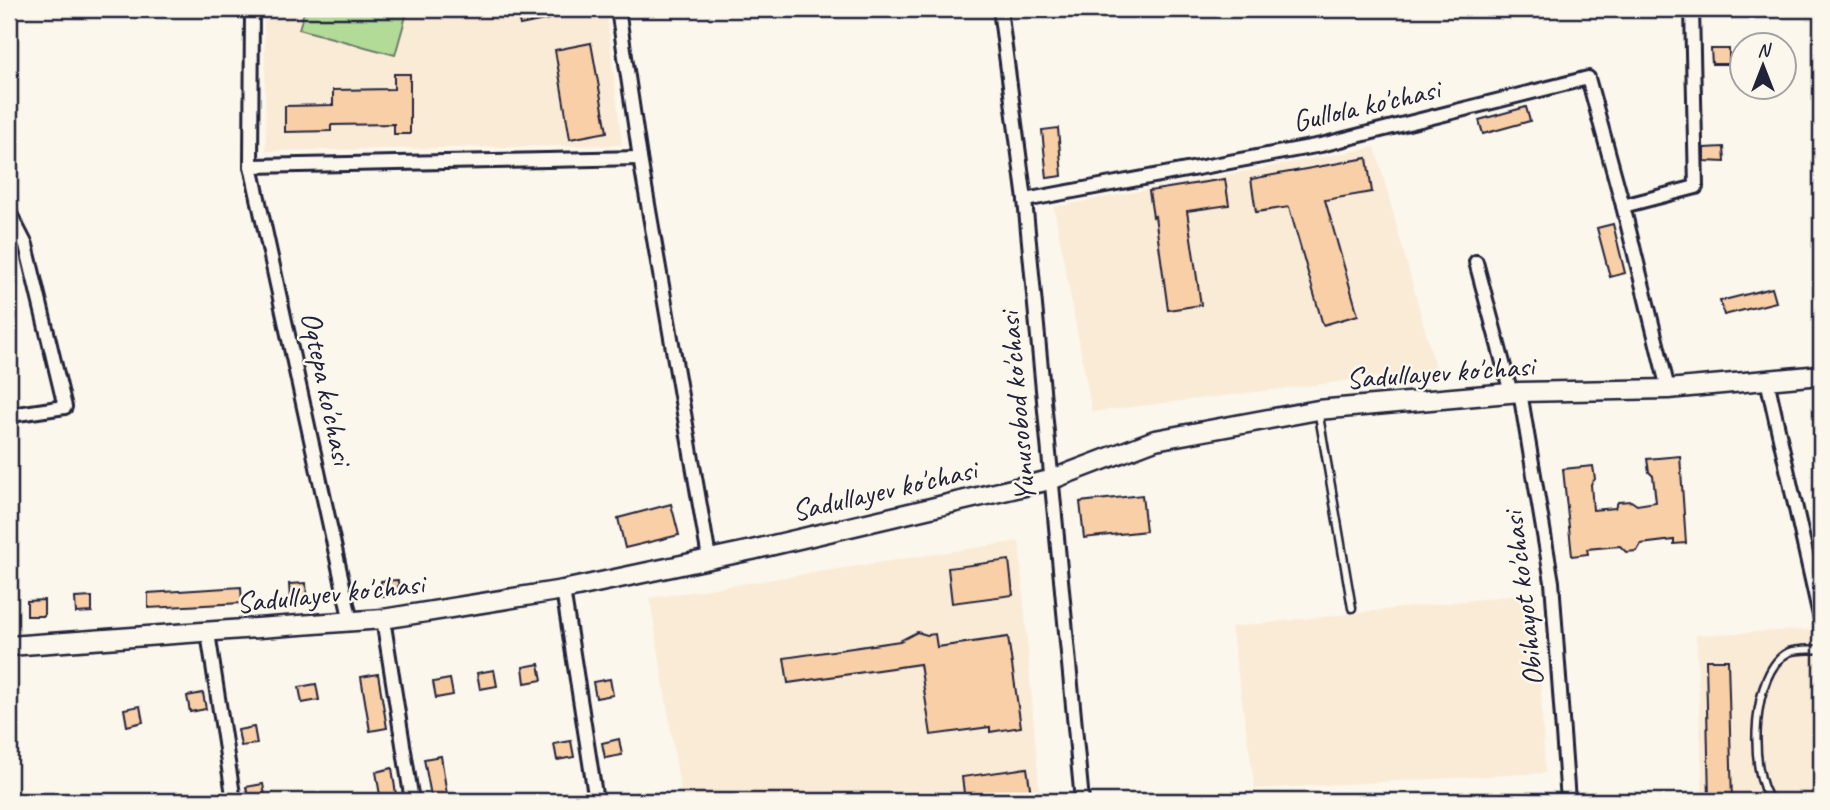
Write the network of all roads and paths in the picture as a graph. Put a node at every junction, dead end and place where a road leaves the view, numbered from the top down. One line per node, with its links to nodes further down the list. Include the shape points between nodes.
1 (252, 9): 6 (street, Oqtepa ko'chasi)
2 (618, 9): 5 (street)
3 (1000, 9): 7 (street, Yunusobod ko'chasi)
4 (1692, 9): 8 (street, via 1696,187)
5 (640, 158): 6 (street); 19 (street)
6 (251, 166): 24 (street, Oqtepa ko'chasi)
7 (1025, 200): 8 (street, Gullola ko'chasi, via 1321,145 1588,78); 18 (street, Yunusobod ko'chasi)
8 (1623, 206): 14 (street)
9 (9, 212): 17 (street, via 26,245 65,407)
10 (1476, 262): 15 (street, Obihayot ko'chasi)
11 (1821, 361): 13 (main road, Sadullayev ko'chasi)
12 (1821, 375): 13 (main road, Sadullayev ko'chasi)
13 (1767, 380): 14 (main road, Sadullayev ko'chasi); 23 (street)
14 (1668, 389): 15 (main road, Sadullayev ko'chasi)
15 (1516, 393): 16 (main road, Sadullayev ko'chasi); 32 (street, Obihayot ko'chasi, via 1552,582)
16 (1318, 410): 18 (main road, Sadullayev ko'chasi, via 1155,440); 21 (lane)
17 (11, 415)
18 (1050, 480): 19 (main road, Sadullayev ko'chasi); 31 (street, Yunusobod ko'chasi)
19 (709, 558): 20 (main road, Sadullayev ko'chasi)
20 (563, 590): 22 (main road, Sadullayev ko'chasi); 30 (street)
21 (1352, 608)
22 (383, 619): 24 (main road, Sadullayev ko'chasi); 29 (street)
23 (1821, 621)
24 (351, 622): 25 (main road, Sadullayev ko'chasi)
25 (208, 633): 26 (main road, Sadullayev ko'chasi); 28 (street)
26 (9, 646)
27 (1821, 649): 33 (lane, via 1789,652 1767,672 1757,738 1760,781)
28 (234, 801)
29 (412, 801)
30 (596, 801)
31 (1082, 801)
32 (1568, 801)
33 (1771, 801)

